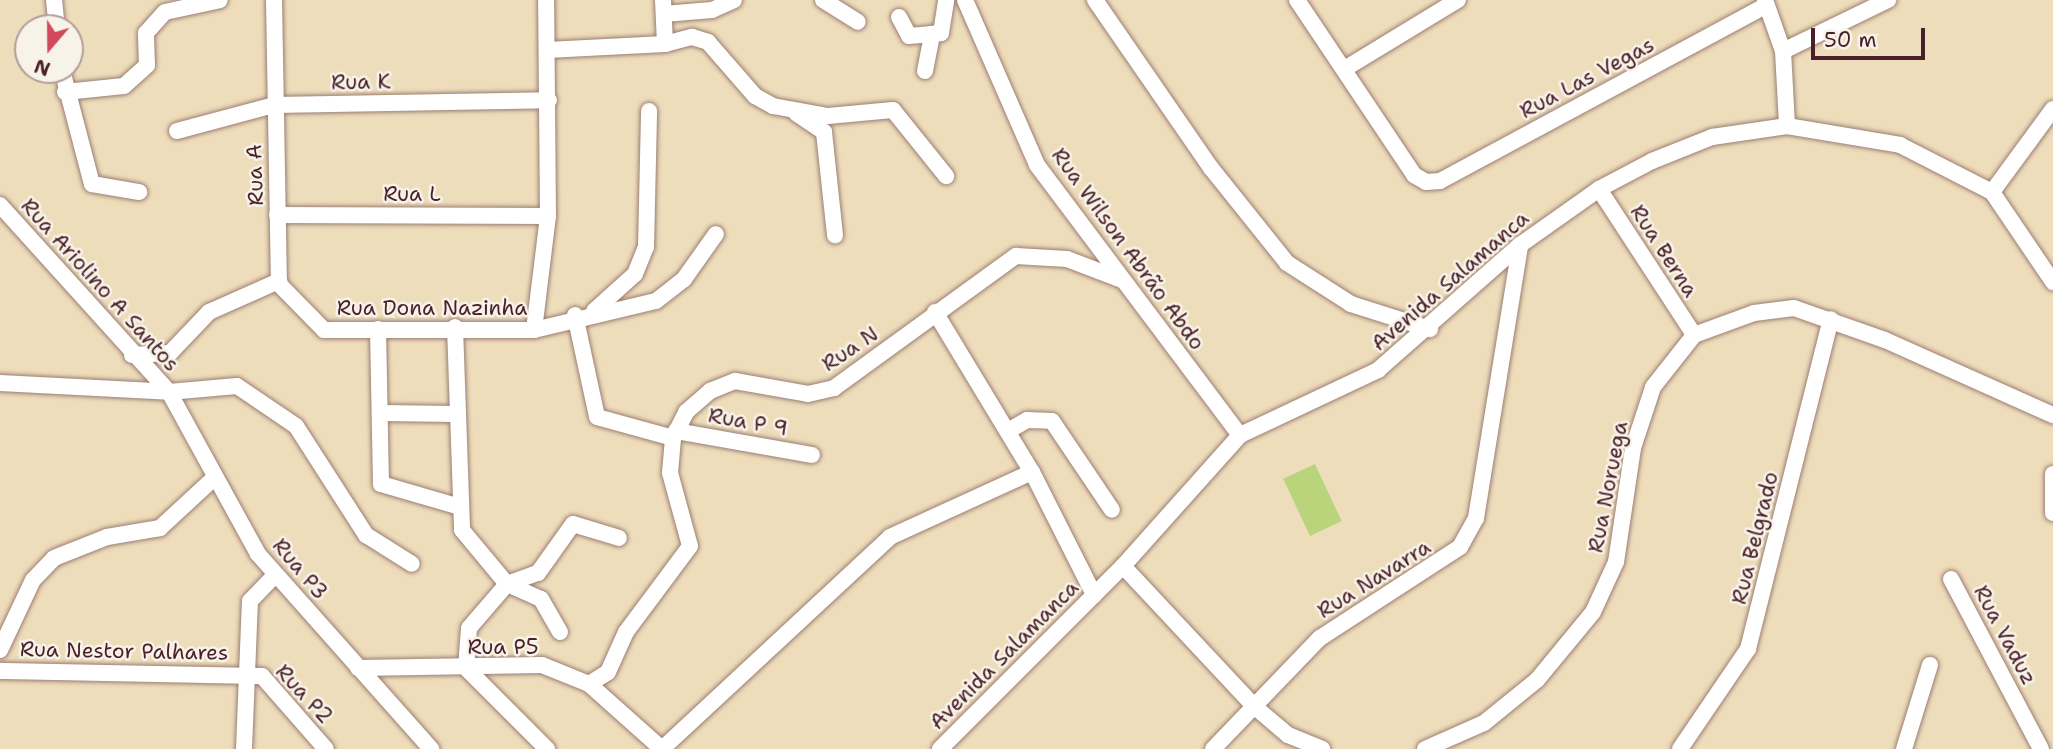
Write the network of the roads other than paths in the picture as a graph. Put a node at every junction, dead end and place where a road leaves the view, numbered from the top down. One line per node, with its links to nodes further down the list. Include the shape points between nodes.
1 (220, 0): 23 (street, via 165,12 146,33 147,65 124,86)
2 (274, 0): 25 (street, Rua A)
3 (546, 0): 18 (street)
4 (734, 0): 13 (street, via 712,10)
5 (823, 0): 15 (street)
6 (946, 0): 16 (street, via 941,33)
7 (965, 0): 41 (street, Rua Wilson Abrão Abdo, via 1037,165)
8 (1095, 0): 49 (street, via 1211,168 1287,263 1350,304)
9 (1297, 0): 20 (street)
10 (1458, 0): 20 (street)
11 (1888, 0): 19 (street)
12 (1766, 3): 19 (street); 20 (street, Rua Las Vegas, via 1440,181 1426,182 1414,175)
13 (664, 7): 17 (street)
14 (899, 17): 16 (street, via 909,36)
15 (858, 22)
16 (932, 34): 21 (street)
17 (665, 44): 18 (street); 28 (street, via 692,37 723,59 755,96)
18 (547, 50): 24 (street)
19 (1783, 51): 29 (street)
20 (1346, 68)
21 (925, 71)
22 (64, 84): 23 (street)
23 (65, 92): 33 (street, via 92,184)
24 (549, 100): 25 (street, Rua K); 37 (street)
25 (274, 105): 30 (street, Rua K); 36 (street, Rua A)
26 (2053, 108): 34 (street)
27 (649, 111): 44 (street, via 646,247 635,274)
28 (796, 113): 31 (street, via 893,110); 39 (street, via 824,132)
29 (1787, 126): 32 (street, Avenida Salamanca, via 1712,137); 34 (street, Avenida Salamanca, via 1900,145)
30 (177, 131)
31 (946, 176)
32 (1599, 189): 40 (street, Avenida Salamanca); 52 (street, Rua Berna)
33 (139, 192)
34 (1992, 192): 43 (street, Avenida Salamanca)
35 (0, 205): 53 (street, Rua Ariolino A Santos)
36 (277, 215): 37 (street, Rua L); 42 (street, Rua A)
37 (548, 216): 51 (street)
38 (716, 234): 44 (street, Rua Dona Nazinha, via 673,291 656,300)
39 (835, 235)
40 (1520, 245): 49 (street, Avenida Salamanca); 84 (street, Rua Navarra, via 1476,518 1460,547 1320,638)
41 (1122, 280): 45 (street, Rua N, via 1067,259 1016,256); 61 (street, Rua Wilson Abrão Abdo)
42 (279, 281): 50 (street, Rua Dona Nazinha, via 302,313 324,330); 53 (street, via 209,312 170,353)
43 (2053, 282)
44 (592, 312): 46 (street, Rua Dona Nazinha)
45 (935, 312): 59 (street); 60 (street, Rua N, via 834,388 808,394 735,381 710,391)
46 (575, 315): 51 (street, Rua Dona Nazinha); 60 (street, Rua P 9, via 597,417)
47 (1832, 319): 52 (street, via 1794,308 1754,313); 58 (street); 94 (street, Rua Belgrado, via 1748,649)
48 (455, 327): 50 (street, Rua Dona Nazinha); 51 (street, Rua Dona Nazinha); 57 (street)
49 (1430, 328): 61 (street, Avenida Salamanca, via 1378,370)
50 (378, 329): 56 (street)
51 (534, 330)
52 (1694, 335): 93 (street, Rua Noruega, via 1653,387 1633,448 1616,562 1593,612 1537,680 1484,723)
53 (132, 355): 55 (street, Rua Ariolino A Santos)
54 (0, 383): 55 (street)
55 (169, 392): 65 (street, Rua P3); 70 (street, via 237,386 270,405 314,449 366,535)
56 (380, 414): 57 (street); 66 (street, via 381,484)
57 (456, 414): 66 (street)
58 (2053, 415)
59 (1007, 431): 63 (street); 67 (street, via 1027,420 1052,421)
60 (675, 434): 62 (street, Rua P 9); 83 (street, via 670,473 690,546 626,632 608,672)
61 (1240, 435): 71 (street, Avenida Salamanca)
62 (812, 455)
63 (1032, 472): 75 (street); 89 (street, via 890,537)
64 (2053, 474): 68 (street)
65 (214, 478): 72 (street, Rua P3); 77 (street, via 160,528 107,537 54,558 33,580)
66 (460, 508): 74 (street, via 462,530)
67 (1112, 510)
68 (2053, 513)
69 (618, 538): 74 (street, via 573,524 538,573)
70 (412, 564)
71 (1123, 566): 75 (street, Avenida Salamanca); 84 (street)
72 (275, 575): 79 (street, Rua P3); 82 (street, via 250,601)
73 (1951, 579): 96 (street, Rua Vaduz)
74 (506, 584): 76 (street, via 541,599); 80 (street, via 469,628)
75 (1094, 595): 90 (street, Avenida Salamanca)
76 (560, 632)
77 (0, 650)
78 (1930, 665): 95 (street)
79 (358, 668): 80 (street, Rua P5); 87 (street, Rua P3)
80 (466, 668): 83 (street, Rua P5, via 542,666); 88 (street)
81 (0, 671): 82 (street, Rua Nestor Palhares)
82 (248, 674): 85 (street); 86 (street, Rua P2, via 262,676)
83 (589, 684): 89 (street, Rua P5)
84 (1255, 707): 91 (street, Rua Navarra); 92 (street, via 1288,735)
85 (244, 749)
86 (326, 749)
87 (432, 749)
88 (547, 749)
89 (662, 749)
90 (940, 749)
91 (1213, 749)
92 (1322, 749)
93 (1425, 749)
94 (1680, 749)
95 (1904, 749)
96 (2041, 749)

